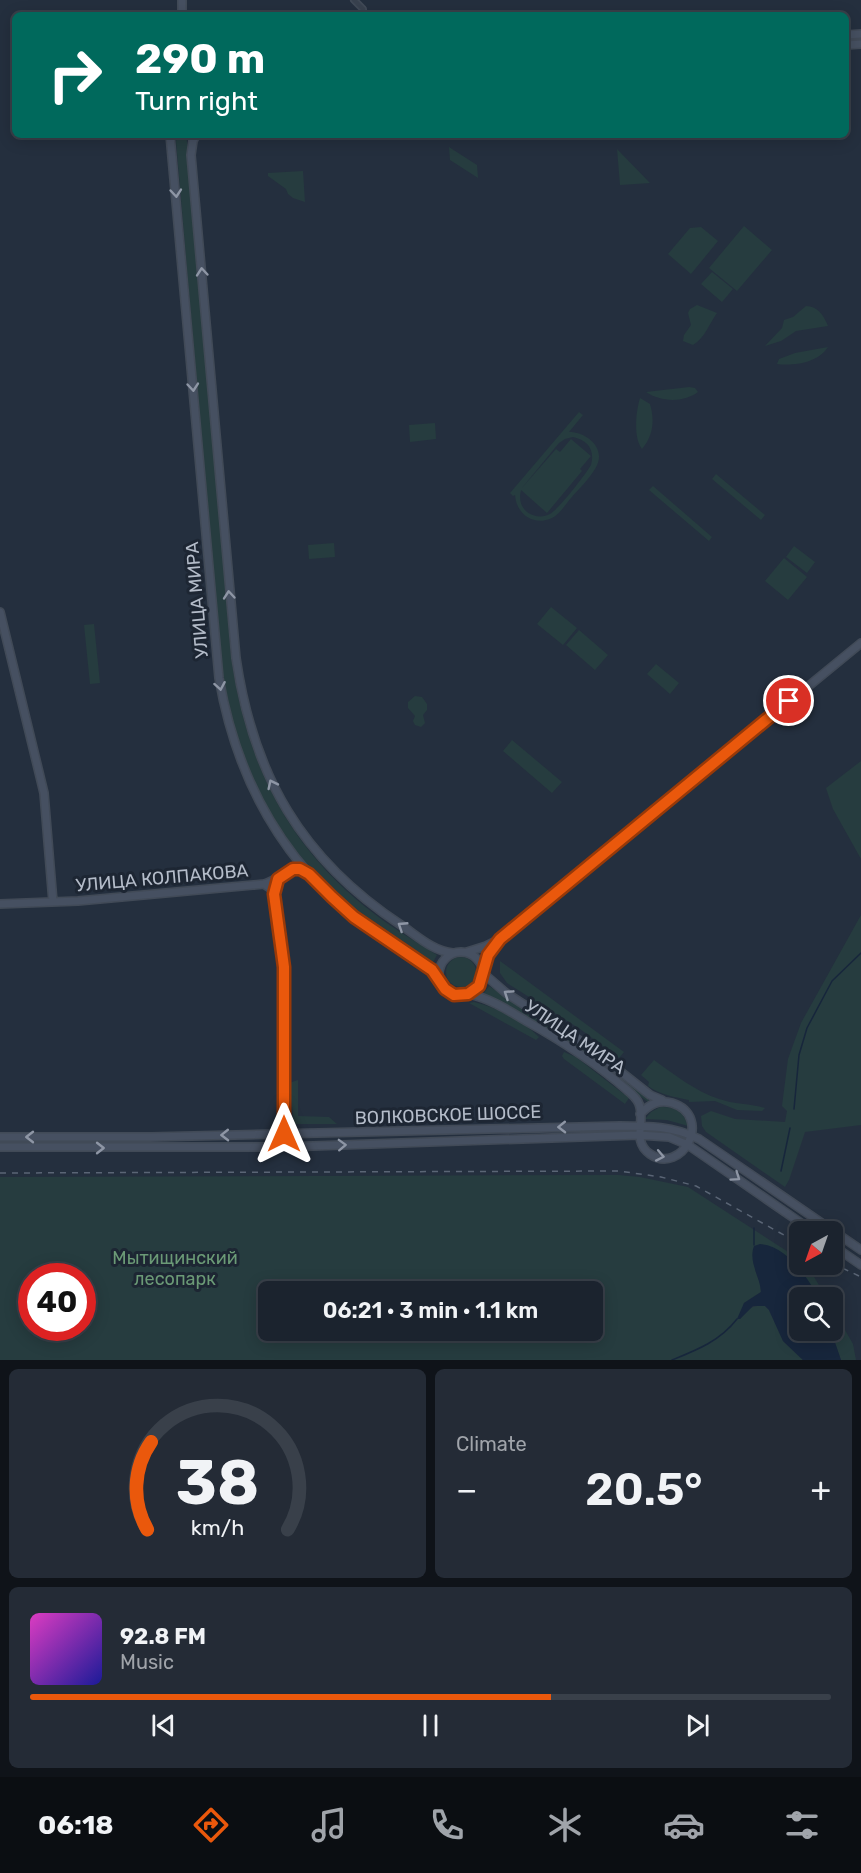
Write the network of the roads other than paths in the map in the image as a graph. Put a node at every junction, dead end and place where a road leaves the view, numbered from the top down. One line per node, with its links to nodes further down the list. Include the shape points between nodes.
1 (354, 0): 2 (street)
2 (363, 12)
3 (170, 138): 7 (main road, УЛИЦА МИРА, one-way to 7, via 219,678 243,768)
4 (194, 138): 17 (main road, УЛИЦА МИРА, one-way to 4, via 438,949 374,907 323,859 278,797 246,718 236,658 191,155)
5 (0, 612): 13 (main road, УЛИЦА КОЛПАКОВА, via 44,793)
6 (861, 643): 15 (main road)
7 (289, 849): 8 (main road, via 291,861); 9 (main road, УЛИЦА МИРА)
8 (286, 872): 9 (main road, via 297,869); 10 (main road)
9 (309, 874): 19 (main road, УЛИЦА МИРА, via 354,917)
10 (278, 879): 11 (main road); 12 (main road)
11 (264, 884): 12 (main road, УЛИЦА КОЛПАКОВА); 13 (main road, УЛИЦА КОЛПАКОВА)
12 (274, 894): 24 (main road, via 284,967)
13 (53, 902): 14 (main road)
14 (0, 904)
15 (500, 939): 16 (main road); 18 (main road, via 488,955)
16 (467, 952): 17 (main road); 18 (main road, via 479,960)
17 (453, 953): 19 (main road, via 441,965)
18 (484, 972): 20 (main road, via 479,986); 21 (main road, УЛИЦА МИРА, one-way to 18, via 506,993)
19 (439, 979): 20 (main road, via 450,993)
20 (468, 994): 22 (main road, УЛИЦА МИРА, via 516,1015 595,1064 634,1097)
21 (664, 1101): 22 (main road, via 650,1105); 26 (main road, УЛИЦА МИРА, via 680,1106 688,1114)
22 (640, 1114): 23 (main road)
23 (640, 1126): 24 (main road, ВОЛКОВСКОЕ ШОССЕ, one-way to 24); 25 (main road); 26 (main road, ВОЛКОВСКОЕ ШОССЕ, via 671,1128)
24 (284, 1134): 27 (main road, ВОЛКОВСКОЕ ШОССЕ, one-way to 27); 30 (main road)
25 (639, 1135): 28 (main road, ВОЛКОВСКОЕ ШОССЕ, via 669,1137); 28 (main road, one-way to 28, via 642,1147 659,1158 677,1155); 30 (main road, ВОЛКОВСКОЕ ШОССЕ, one-way to 25)
26 (691, 1135): 28 (main road); 32 (main road, ВОЛКОВСКОЕ ШОССЕ)
27 (0, 1137)
28 (688, 1145): 31 (main road, ВОЛКОВСКОЕ ШОССЕ, one-way to 31)
29 (0, 1147): 30 (main road, ВОЛКОВСКОЕ ШОССЕ, one-way to 30)
30 (284, 1147)
31 (798, 1221)
32 (861, 1250)
33 (843, 1253): 34 (main road)
34 (861, 1265)

